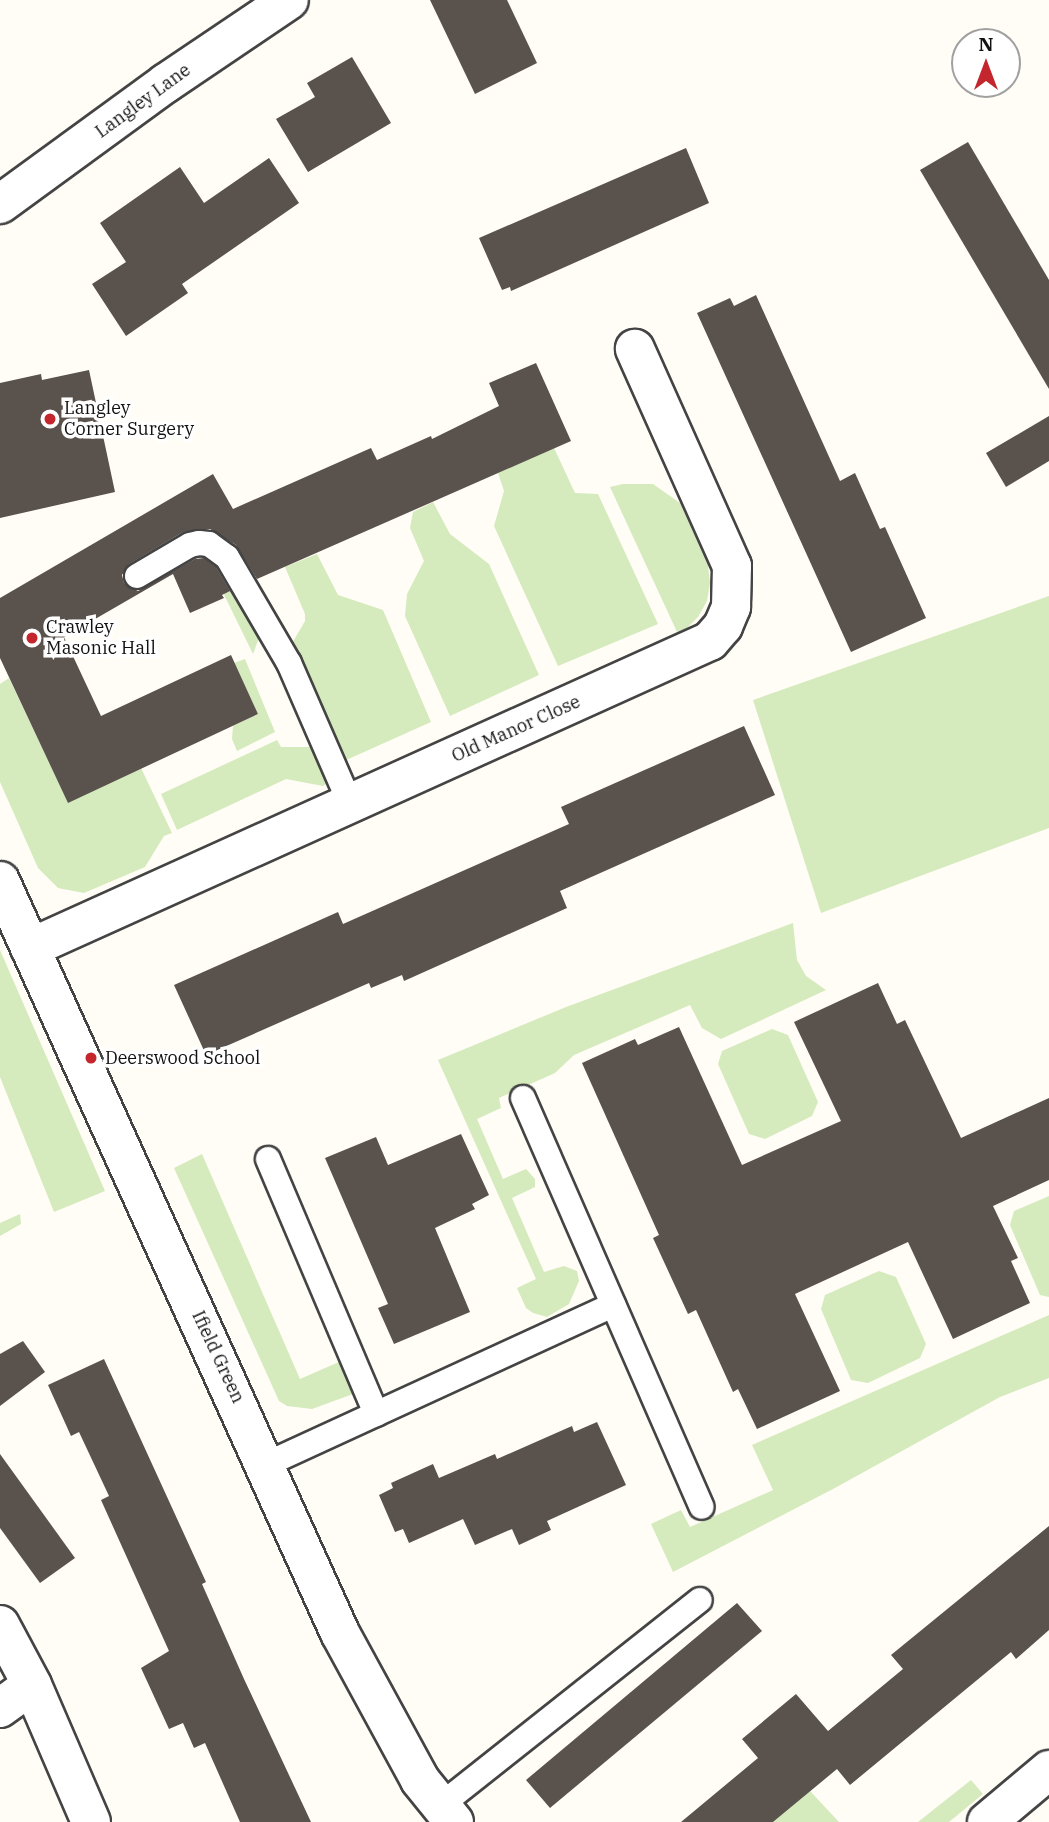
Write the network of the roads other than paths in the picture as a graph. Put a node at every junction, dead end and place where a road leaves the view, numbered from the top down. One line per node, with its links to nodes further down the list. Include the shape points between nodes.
1 (289, 0): 2 (street, Langley Lane)
2 (0, 204)
3 (635, 349): 5 (street, Old Manor Close, via 732,566 731,607 723,626 710,641)
4 (137, 576): 5 (lane, via 190,545 209,544 227,558 289,663)
5 (350, 803): 7 (street, Old Manor Close)
6 (0, 881): 7 (street, Ifield Green)
7 (30, 948): 12 (street, Ifield Green)
8 (523, 1098): 10 (lane)
9 (268, 1159): 11 (lane)
10 (613, 1305): 11 (lane); 13 (lane)
11 (376, 1414): 12 (lane)
12 (267, 1464): 19 (street, Ifield Green, via 340,1633 420,1780)
13 (702, 1507)
14 (700, 1600): 19 (lane)
15 (0, 1625): 16 (street)
16 (32, 1685): 17 (street); 20 (street)
17 (0, 1708)
18 (1049, 1770): 21 (street)
19 (448, 1814)
20 (91, 1822)
21 (987, 1822)

